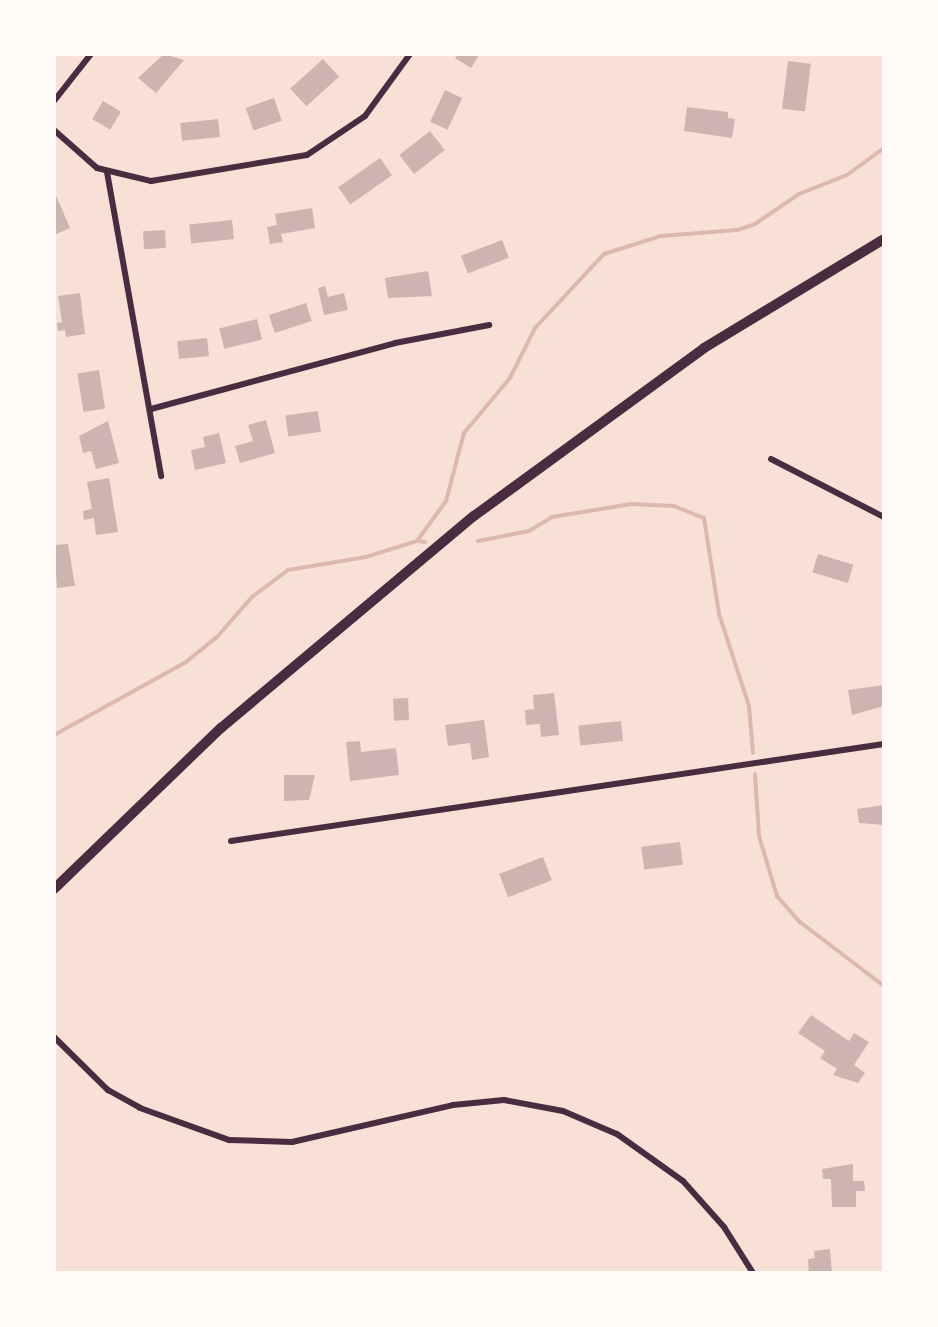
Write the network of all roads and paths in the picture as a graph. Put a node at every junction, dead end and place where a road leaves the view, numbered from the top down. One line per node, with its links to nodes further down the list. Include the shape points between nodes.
1 (91, 54): 3 (street)
2 (410, 54): 5 (street, via 365,116 307,155 172,181)
3 (54, 101)
4 (54, 130): 5 (street, via 79,156)
5 (107, 172): 8 (street)
6 (884, 239): 14 (main road, via 704,348 474,516 221,728)
7 (489, 325): 8 (street, via 395,343)
8 (151, 409): 10 (street)
9 (771, 459): 11 (street)
10 (161, 476)
11 (884, 517)
12 (884, 744): 13 (street)
13 (231, 841)
14 (54, 889)
15 (54, 1037): 16 (street, via 108,1090 169,1120 229,1140 292,1142 453,1105 504,1100 563,1111 617,1134 683,1181 724,1227)
16 (753, 1273)

